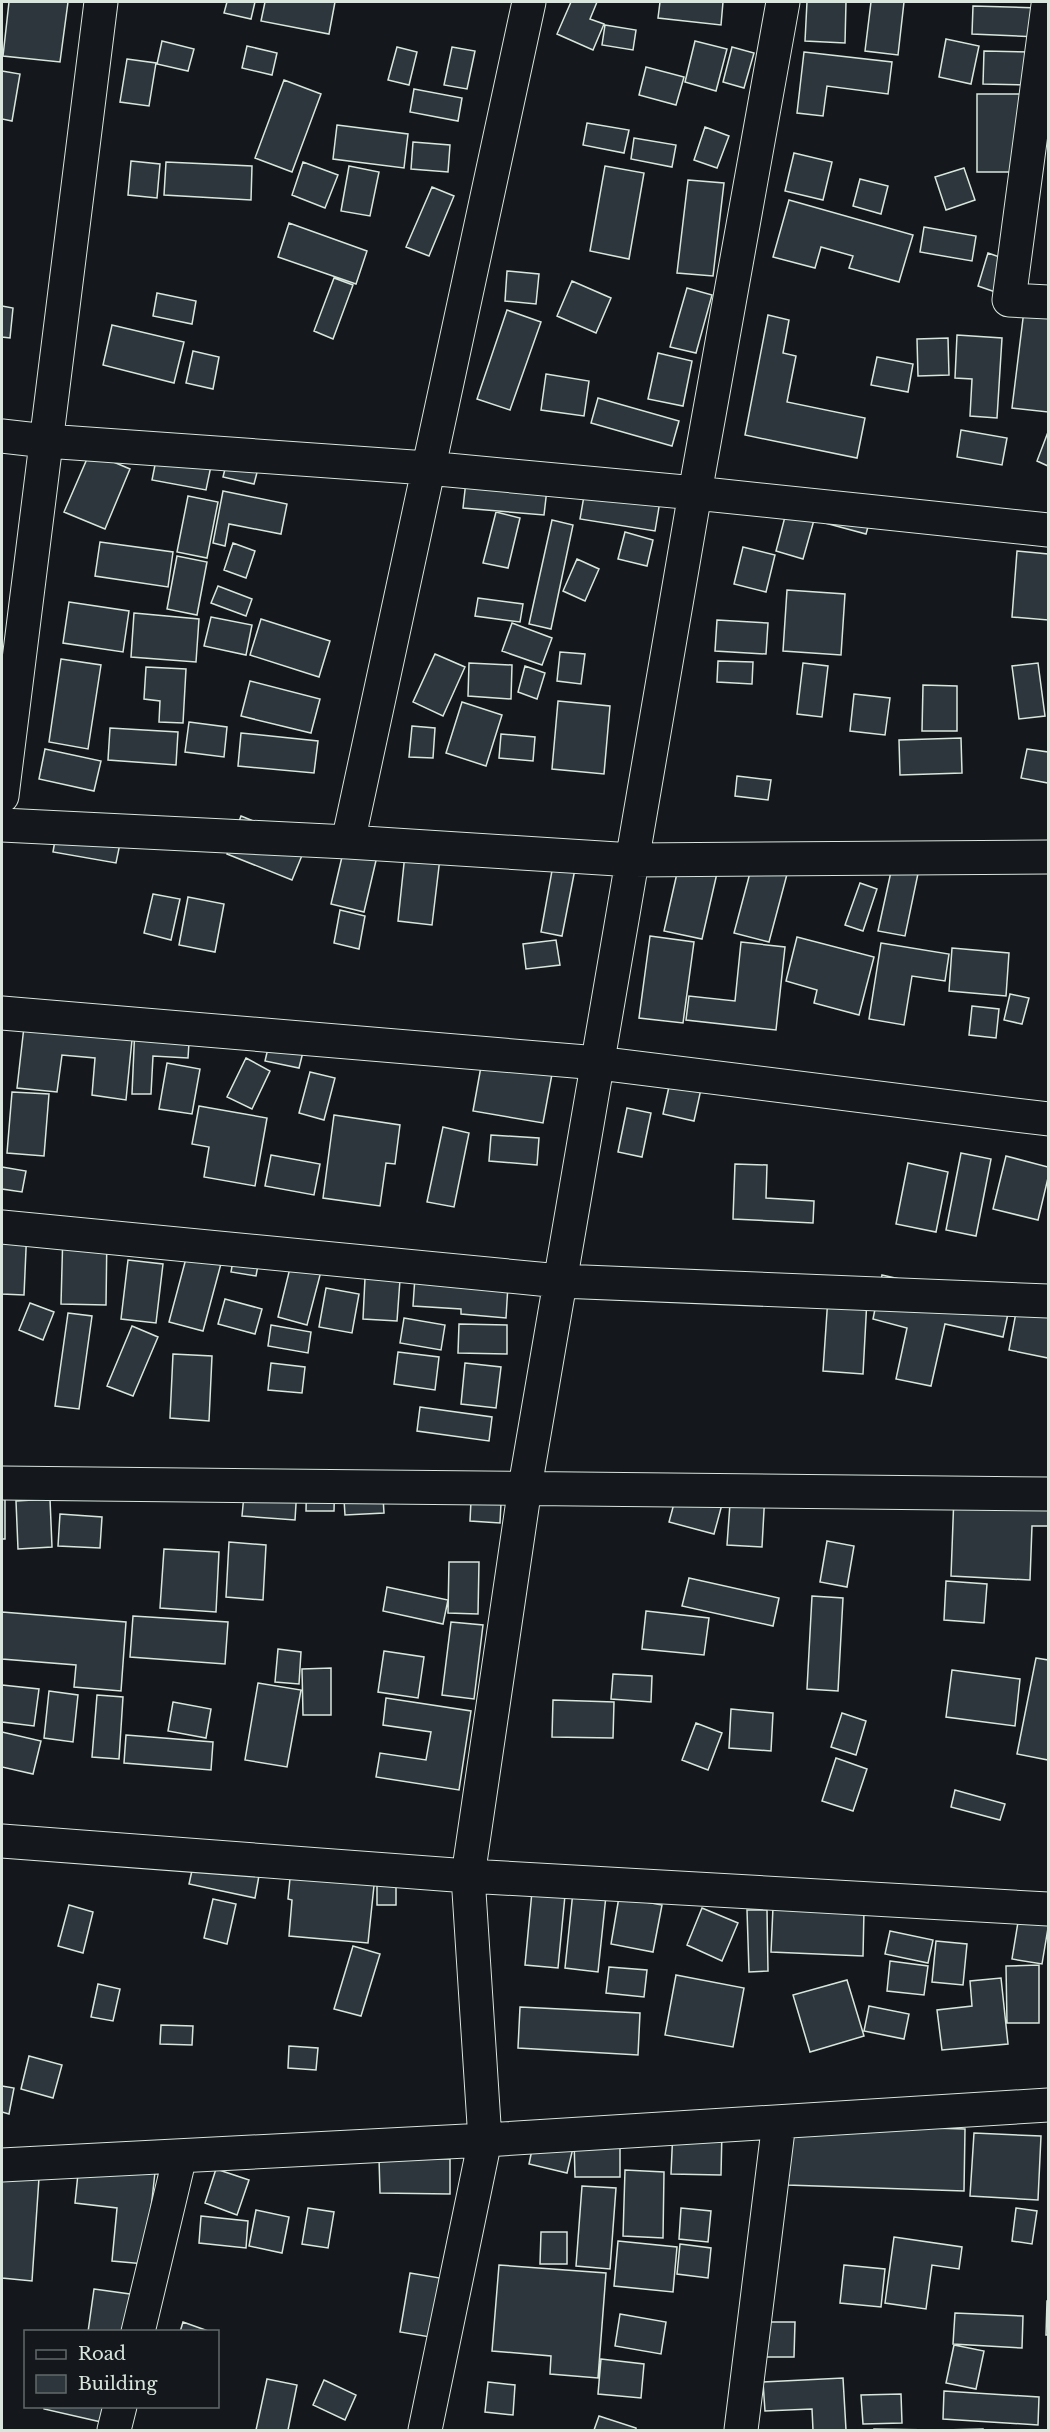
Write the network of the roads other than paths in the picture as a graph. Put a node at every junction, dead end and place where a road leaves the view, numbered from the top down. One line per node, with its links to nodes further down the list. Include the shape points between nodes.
1 (101, 2): 7 (street)
2 (529, 2): 8 (street)
3 (783, 2): 9 (street)
4 (1048, 5): 5 (street, via 1009,300)
5 (1048, 302)
6 (2, 436): 7 (street)
7 (46, 441): 8 (street); 11 (street)
8 (427, 468): 9 (street); 13 (street)
9 (695, 493): 10 (street); 15 (street)
10 (1048, 530)
11 (2, 787)
12 (2, 825): 13 (street)
13 (348, 842): 15 (street)
14 (1048, 857): 15 (street)
15 (633, 860): 17 (street)
16 (2, 1013): 17 (street)
17 (598, 1063): 18 (street); 20 (street)
18 (1048, 1119)
19 (2, 1227): 20 (street)
20 (560, 1281): 21 (street); 23 (street)
21 (1048, 1301)
22 (2, 1483): 23 (street)
23 (525, 1487): 24 (street); 26 (street)
24 (1048, 1494)
25 (2, 1841): 26 (street)
26 (468, 1876): 27 (street); 30 (street)
27 (1048, 1909)
28 (1048, 2105): 29 (street)
29 (779, 2122): 30 (street); 37 (street)
30 (485, 2140): 31 (street); 36 (street)
31 (180, 2156): 32 (street); 33 (street)
32 (2, 2164)
33 (138, 2330)
34 (120, 2408): 35 (street)
35 (114, 2430)
36 (425, 2430)
37 (741, 2430)

